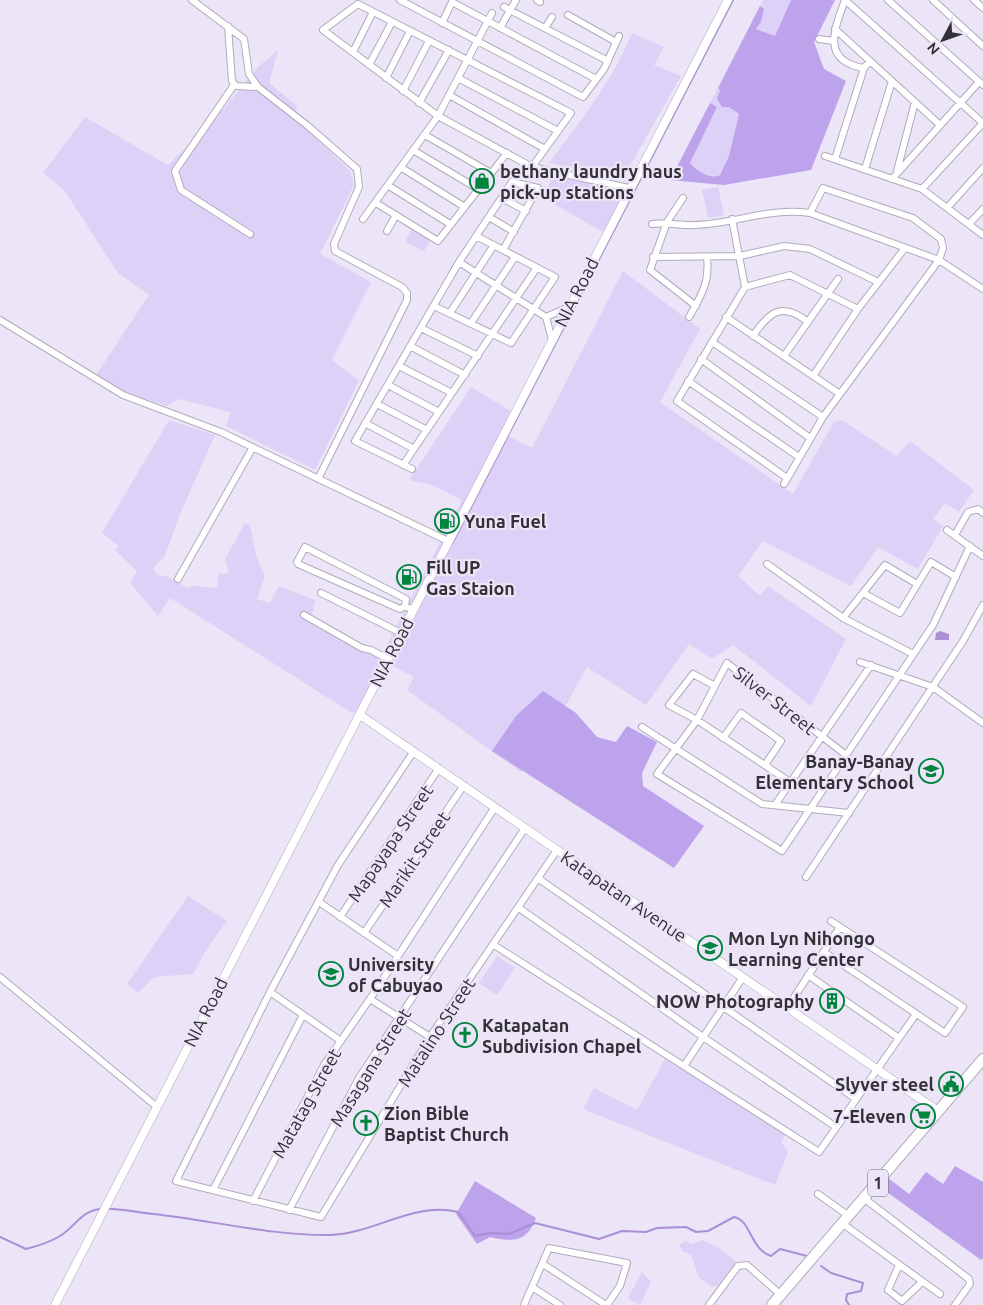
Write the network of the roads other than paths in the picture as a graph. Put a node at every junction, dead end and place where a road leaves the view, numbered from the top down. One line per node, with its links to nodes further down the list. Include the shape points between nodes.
1 (192, 0): 19 (street)
2 (400, 0): 18 (street)
3 (516, 0): 11 (street)
4 (728, 0): 65 (street, NIA Road)
5 (845, 0): 22 (street); 47 (street)
6 (888, 0): 40 (street)
7 (933, 0): 28 (street)
8 (974, 0): 10 (street)
9 (357, 2): 12 (street); 30 (street, via 323,30)
10 (983, 8)
11 (507, 9): 20 (street); 21 (street)
12 (373, 12): 17 (street); 30 (street)
13 (492, 13): 16 (street)
14 (568, 15): 32 (street, via 618,39)
15 (552, 17): 21 (street)
16 (488, 21): 18 (street, via 452,2); 20 (street); 27 (street)
17 (392, 22): 23 (street); 34 (street)
18 (442, 23): 27 (street)
19 (228, 26): 41 (street, via 230,72); 42 (street, via 244,39 249,74)
20 (500, 28): 38 (street)
21 (545, 28): 32 (street)
22 (835, 29): 26 (street); 33 (street)
23 (410, 31): 25 (street); 36 (street)
24 (819, 39): 26 (street)
25 (429, 40): 29 (street); 43 (street)
26 (834, 41): 35 (street, via 835,51 843,62)
27 (478, 42): 31 (street); 38 (street, via 583,97)
28 (983, 46)
29 (448, 50): 31 (street); 46 (street)
30 (352, 52): 34 (street)
31 (469, 60): 37 (street); 51 (street, via 571,113)
32 (608, 61): 38 (street)
33 (870, 61): 35 (street); 39 (street)
34 (369, 65): 36 (street)
35 (864, 68): 57 (street)
36 (386, 78): 43 (street)
37 (458, 78): 44 (street); 51 (street)
38 (596, 79)
39 (892, 81): 45 (street); 61 (street)
40 (981, 84): 47 (street)
41 (234, 85): 42 (street); 86 (street, via 175,171 181,190)
42 (258, 87): 146 (street, via 357,169 359,187 334,244 335,251 402,287 408,297)
43 (402, 91): 46 (street)
44 (449, 95): 48 (street); 53 (street)
45 (915, 102): 50 (street); 63 (street)
46 (419, 103): 48 (street)
47 (960, 103): 49 (street); 50 (street)
48 (438, 116): 52 (street); 55 (street)
49 (983, 123): 66 (street)
50 (940, 125): 63 (street)
51 (558, 131): 53 (street)
52 (425, 135): 54 (street); 62 (street)
53 (545, 149): 58 (street)
54 (413, 150): 59 (street); 67 (street)
55 (507, 153): 58 (street); 62 (street)
56 (825, 156): 57 (street)
57 (836, 159): 61 (street)
58 (532, 167): 65 (street)
59 (402, 168): 64 (street); 71 (street)
60 (983, 168): 72 (street)
61 (865, 170): 63 (street)
62 (491, 173): 67 (street)
63 (894, 176): 66 (street)
64 (389, 186): 70 (street); 81 (street)
65 (630, 188): 109 (street, NIA Road)
66 (922, 189): 72 (street)
67 (478, 190): 71 (street)
68 (502, 198): 74 (street); 74 (street, via 512,182 538,188); 77 (street)
69 (683, 198): 80 (street)
70 (376, 203): 76 (street); 78 (street)
71 (463, 206): 81 (street)
72 (947, 208): 83 (street)
73 (983, 209): 83 (street)
74 (526, 212): 85 (street)
75 (810, 213): 79 (street, via 789,211); 90 (street); 96 (street, via 823,188 913,218 941,239 943,248)
76 (396, 215): 81 (street, via 438,241); 84 (street)
77 (489, 217): 85 (street); 88 (street)
78 (363, 219)
79 (732, 219): 80 (street, via 695,225); 93 (street)
80 (667, 222): 82 (street); 94 (street)
81 (450, 224)
82 (652, 224)
83 (969, 224): 87 (street)
84 (387, 231)
85 (514, 232): 91 (street)
86 (250, 234)
87 (983, 235)
88 (476, 236): 89 (street); 97 (street)
89 (494, 245): 91 (street); 99 (street)
90 (904, 248): 96 (street); 101 (street)
91 (503, 250): 92 (street)
92 (515, 256): 98 (street); 102 (street)
93 (740, 256): 95 (street); 101 (street, via 784,246 810,249); 103 (street)
94 (653, 257): 95 (street); 108 (street, via 650,270)
95 (707, 258): 108 (street, via 706,287)
96 (939, 260): 104 (street); 134 (street)
97 (459, 262): 99 (street); 107 (street)
98 (536, 269): 106 (street); 111 (street, via 554,277)
99 (476, 273): 102 (street); 112 (street)
100 (838, 279): 105 (street)
101 (878, 282): 110 (street)
102 (495, 285): 106 (street); 117 (street)
103 (746, 286): 105 (street, via 790,275); 115 (street)
104 (983, 289)
105 (829, 294): 110 (street); 118 (street)
106 (516, 299): 111 (street); 120 (street)
107 (434, 306): 112 (street); 119 (street)
108 (696, 306): 114 (street)
109 (569, 307): 113 (street); 122 (street, NIA Road)
110 (858, 309): 130 (street)
111 (533, 310): 113 (street); 120 (street, via 511,343)
112 (450, 313): 117 (street)
113 (546, 317): 122 (street)
114 (689, 317)
115 (726, 318): 121 (street); 123 (street)
116 (0, 320): 141 (street, via 123,395)
117 (471, 322): 120 (street)
118 (808, 322): 121 (street, via 798,314 782,310 766,317); 126 (street)
119 (421, 328): 124 (street); 125 (street)
120 (493, 333): 125 (street)
121 (753, 336): 126 (street)
122 (552, 340): 150 (street, NIA Road)
123 (712, 342): 127 (street); 137 (street)
124 (410, 346): 128 (street); 129 (street)
125 (478, 356): 129 (street)
126 (784, 356): 130 (street)
127 (701, 359): 131 (street); 140 (street)
128 (399, 366): 132 (street); 133 (street)
129 (465, 375): 133 (street)
130 (813, 376): 134 (street)
131 (688, 380): 143 (street); 143 (street, via 677,401 786,481)
132 (388, 385): 135 (street); 136 (street)
133 (452, 393): 136 (street)
134 (840, 394): 137 (street)
135 (377, 404): 138 (street); 139 (street)
136 (439, 412): 139 (street)
137 (823, 417): 140 (street)
138 (365, 424): 142 (street); 144 (street, via 355,441)
139 (427, 430): 142 (street)
140 (810, 438): 143 (street)
141 (253, 447): 146 (street); 156 (street)
142 (414, 449): 144 (street)
143 (799, 457)
144 (403, 465): 145 (street)
145 (412, 469)
146 (318, 479): 150 (street)
147 (983, 513): 149 (street, via 978,510 968,512)
148 (947, 530): 149 (street)
149 (955, 535): 151 (street)
150 (448, 541): 163 (street, NIA Road)
151 (970, 546): 152 (street); 155 (street)
152 (983, 556)
153 (767, 564): 165 (street)
154 (360, 575): 158 (street); 158 (street, via 303,548 297,563); 162 (street, via 406,599)
155 (956, 577): 157 (street, via 931,562); 167 (street, via 933,625)
156 (178, 579)
157 (917, 584): 160 (street, via 885,565); 160 (street, via 900,613)
158 (353, 588): 162 (street, via 400,610)
159 (320, 593): 166 (street)
160 (863, 593): 165 (street)
161 (983, 605): 173 (street)
162 (405, 606): 163 (street)
163 (413, 610): 166 (street, NIA Road)
164 (304, 615): 168 (street)
165 (843, 618): 167 (street)
166 (401, 633): 168 (street, NIA Road)
167 (913, 654): 171 (street)
168 (388, 660): 174 (street, NIA Road)
169 (860, 662): 170 (street)
170 (870, 666): 171 (street); 178 (street)
171 (899, 675): 173 (street); 182 (street)
172 (715, 686): 175 (street); 175 (street, via 693,674 669,706); 178 (street, Silver Street, via 727,663)
173 (933, 687): 176 (street); 190 (street)
174 (360, 716): 181 (street, Katapatan Avenue); 222 (street, NIA Road)
175 (697, 720): 179 (street); 180 (street)
176 (983, 722)
177 (642, 727): 180 (street)
178 (822, 737): 182 (street, Silver Street); 185 (street)
179 (723, 738): 183 (street); 183 (street, via 741,713 781,741)
180 (675, 747): 187 (street, via 762,804); 189 (street, via 657,774 782,851)
181 (414, 751): 184 (street, Katapatan Avenue); 195 (street, via 338,865)
182 (846, 755): 189 (street)
183 (765, 765): 185 (street)
184 (439, 768): 186 (street, Katapatan Avenue); 197 (street, Mapayapa Street)
185 (790, 782): 187 (street)
186 (464, 785): 188 (street, Katapatan Avenue); 200 (street, Marikit Street)
187 (775, 805): 189 (street)
188 (494, 807): 191 (street, Katapatan Avenue); 203 (street, Matatag Street)
189 (810, 809): 190 (street)
190 (849, 813): 193 (street)
191 (525, 828): 192 (street, Katapatan Avenue); 213 (street, Masagana Street)
192 (557, 850): 194 (street, Matalino Street); 206 (street, Katapatan Avenue)
193 (806, 877)
194 (539, 879): 196 (street, Matalino Street); 209 (street)
195 (319, 902): 197 (street); 207 (street)
196 (519, 908): 201 (street, Matalino Street); 214 (street)
197 (340, 917): 200 (street)
198 (832, 921): 199 (street)
199 (840, 927): 202 (street); 211 (street, via 963,1007 945,1033)
200 (364, 933): 203 (street)
201 (494, 945): 215 (street, Matalino Street); 219 (street)
202 (824, 952): 204 (street); 211 (street)
203 (398, 956): 208 (street, Matatag Street)
204 (808, 975): 210 (street); 216 (street)
205 (0, 977): 222 (street)
206 (743, 977): 209 (street); 210 (street, Katapatan Avenue)
207 (270, 992): 212 (street); 225 (street, via 176,1181)
208 (370, 999): 213 (street); 217 (street, Matatag Street)
209 (723, 1007): 214 (street); 221 (street)
210 (788, 1008): 220 (street, Katapatan Avenue)
211 (916, 1014): 216 (street)
212 (303, 1015): 217 (street); 225 (street)
213 (400, 1018): 215 (street); 229 (street, Masagana Street, via 359,1078)
214 (703, 1037): 219 (street); 224 (street)
215 (430, 1038): 229 (street, Matalino Street, via 321,1217)
216 (899, 1038): 220 (street)
217 (341, 1041): 228 (street, Matatag Street, via 324,1065)
218 (983, 1059): 223 (highway, 1)
219 (684, 1066): 224 (street, via 819,1152)
220 (876, 1070): 221 (street); 223 (street, Katapatan Avenue)
221 (856, 1099): 224 (street)
222 (157, 1107): 237 (street, NIA Road)
223 (938, 1112): 227 (highway, 1)
224 (836, 1127)
225 (213, 1190): 228 (street)
226 (818, 1194): 230 (street, via 846,1214)
227 (865, 1200): 230 (highway, 1); 243 (street, via 969,1279 970,1284)
228 (253, 1201): 229 (street)
229 (290, 1210)
230 (845, 1222): 232 (street); 236 (highway, 1)
231 (544, 1264): 234 (street); 240 (street); 240 (street, via 549,1248 627,1263 620,1286)
232 (899, 1265): 233 (street); 233 (street, via 888,1290 902,1301)
233 (922, 1282): 235 (street)
234 (532, 1287): 238 (street); 239 (street)
235 (940, 1294)
236 (781, 1295): 241 (street, via 747,1265 738,1266); 242 (highway, 1)
237 (55, 1305)
238 (524, 1305)
239 (560, 1305)
240 (607, 1305)
241 (709, 1305)
242 (772, 1305)
243 (955, 1305)

